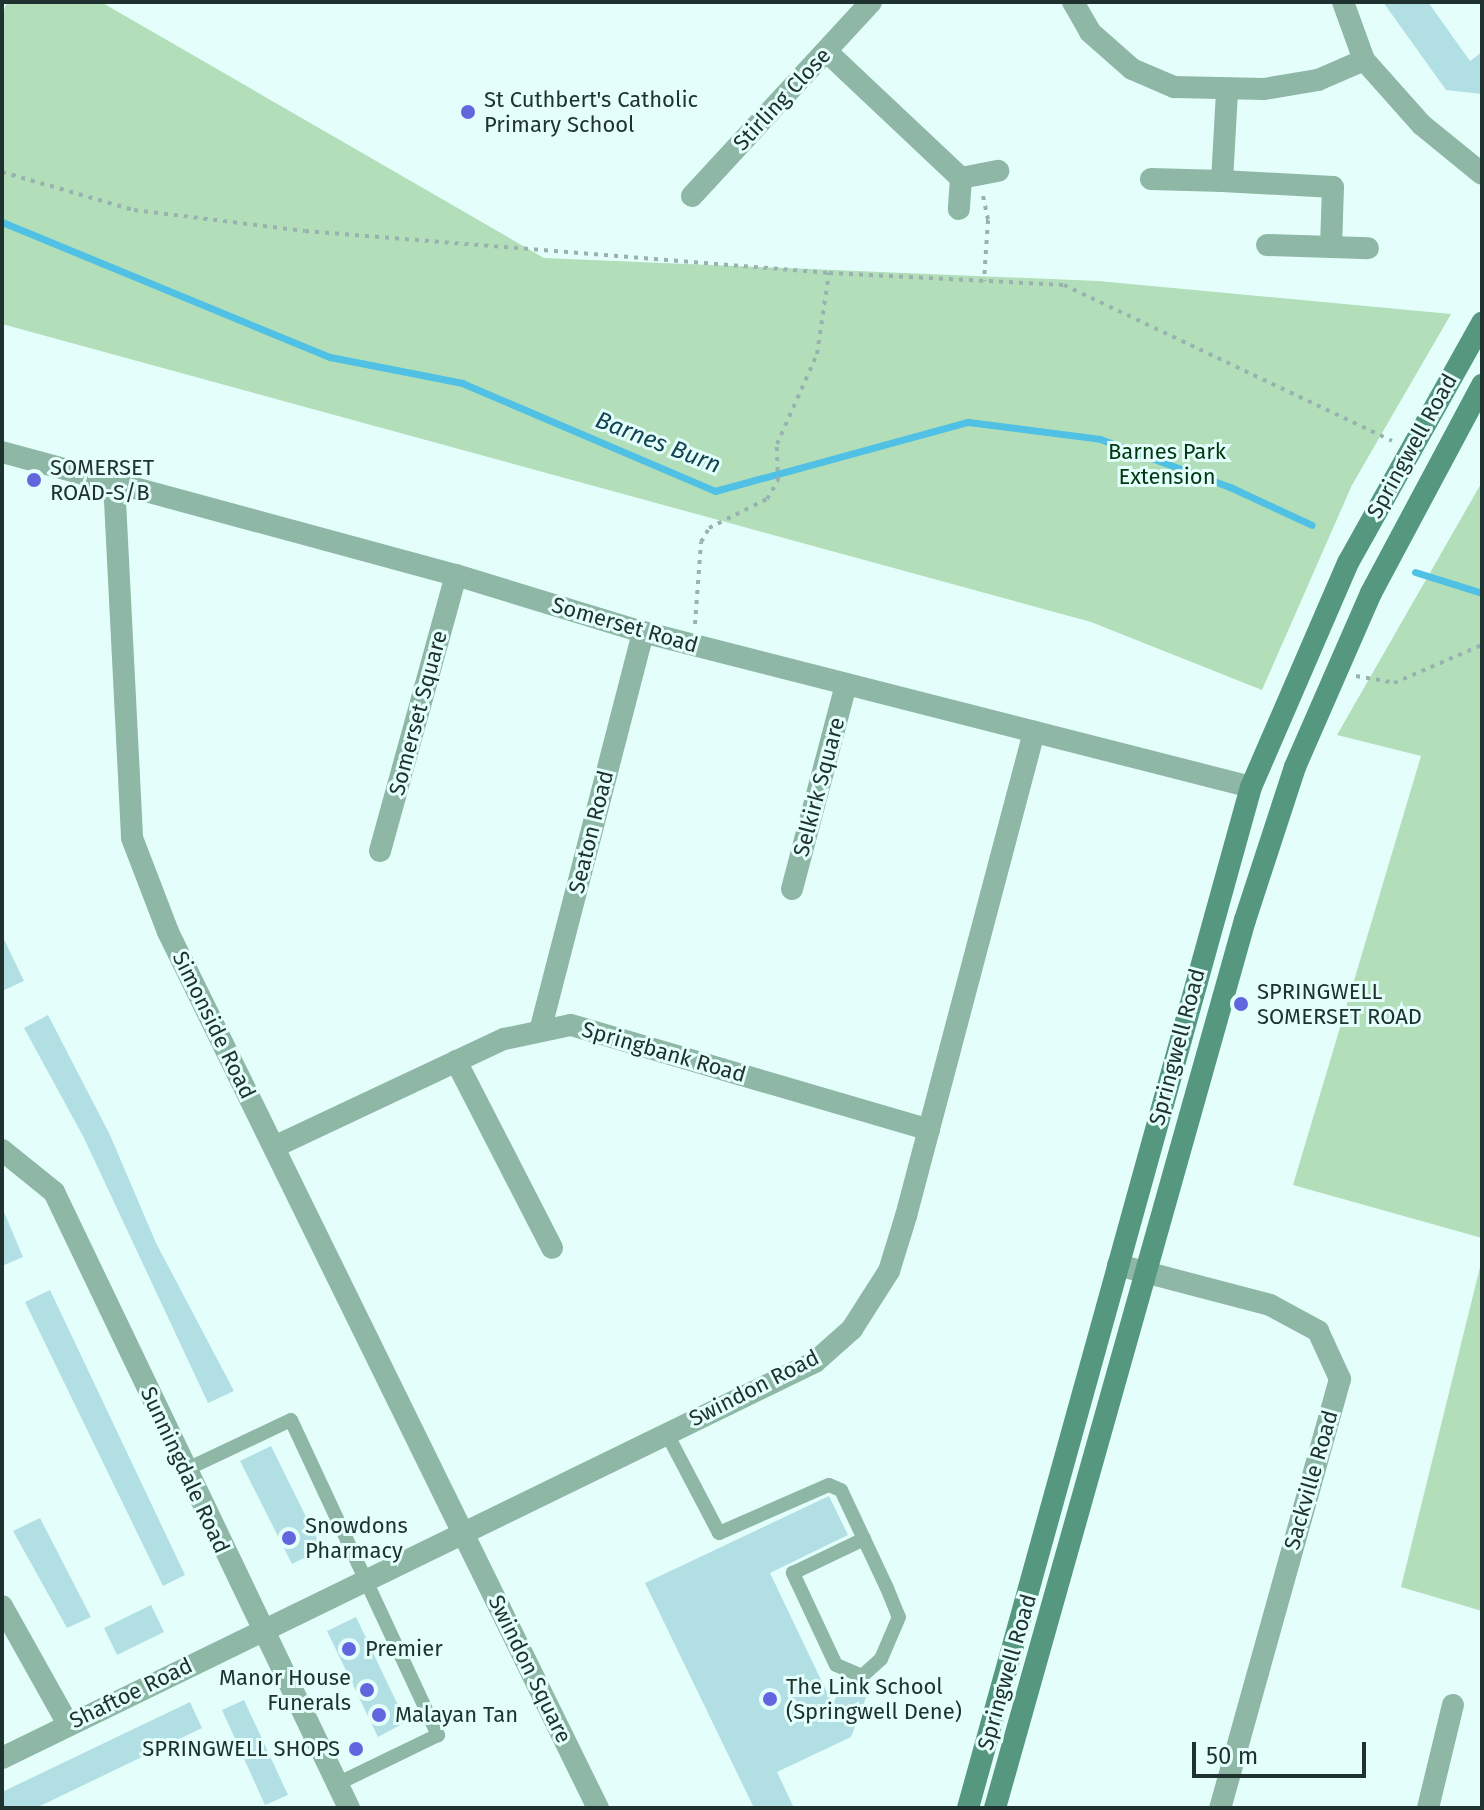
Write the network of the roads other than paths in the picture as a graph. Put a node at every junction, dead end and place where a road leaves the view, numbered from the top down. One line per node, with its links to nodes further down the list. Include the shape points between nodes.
1 (871, 2): 4 (street, Stirling Close)
2 (1073, 2): 6 (street, via 1090,32 1132,69 1174,87)
3 (1343, 2): 5 (street)
4 (826, 51): 10 (street, Stirling Close); 11 (street, via 979,174)
5 (1364, 60): 6 (street, via 1318,80); 7 (street, via 1422,125)
6 (1227, 91): 9 (street)
7 (1482, 174)
8 (1151, 179): 9 (street)
9 (1222, 181): 13 (street, via 1333,187)
10 (692, 196)
11 (959, 209)
12 (1267, 245): 13 (street)
13 (1331, 247): 14 (street)
14 (1368, 248)
15 (1482, 323): 23 (main road, Springwell Road, via 1409,449 1304,657)
16 (1482, 385): 24 (main road, Springwell Road, via 1431,474 1334,672)
17 (2, 452): 18 (street, Somerset Road)
18 (114, 481): 19 (street, Somerset Road); 30 (street, Simonside Road, via 132,838 168,932)
19 (456, 575): 20 (street, Somerset Road); 25 (street, Somerset Square)
20 (643, 632): 21 (street, Somerset Road); 27 (street, Seaton Road)
21 (846, 684): 22 (street, Somerset Road); 26 (street, Selkirk Square)
22 (1034, 732): 23 (street, Somerset Road); 29 (street, Swindon Road)
23 (1251, 787): 24 (main road); 33 (main road, Springwell Road)
24 (1285, 799): 34 (main road, Springwell Road)
25 (380, 851)
26 (792, 889)
27 (540, 1031): 28 (street, Springbank Road, via 504,1039); 29 (street, Springbank Road, via 571,1025)
28 (456, 1061): 30 (street, Springbank Road); 32 (street)
29 (929, 1130): 35 (street, Swindon Road, via 889,1271 852,1329 815,1362)
30 (274, 1147): 37 (street, Simonside Road)
31 (2, 1150): 36 (street, Sunningdale Road, via 54,1192)
32 (552, 1248)
33 (1118, 1265): 34 (street, Sackville Road); 48 (main road, Springwell Road)
34 (1147, 1272): 49 (main road, Springwell Road); 50 (street, Sackville Road, via 1270,1305 1318,1331 1340,1379)
35 (666, 1432): 37 (street, Swindon Road); 38 (lane, via 719,1533 833,1483)
36 (185, 1470): 39 (lane, via 291,1420); 41 (street, Sunningdale Road)
37 (462, 1530): 39 (street, Swindon Road); 47 (street, Swindon Square)
38 (864, 1539): 38 (lane, via 899,1617 881,1659 862,1676 836,1665 793,1573)
39 (366, 1577): 41 (street, Swindon Road); 45 (lane, via 438,1735)
40 (2, 1606): 43 (street)
41 (260, 1629): 43 (street, Shaftoe Road); 45 (street, Sunningdale Road)
42 (1453, 1705): 51 (street)
43 (68, 1724): 44 (street, Shaftoe Road)
44 (2, 1758)
45 (337, 1784): 46 (street, Sunningdale Road)
46 (349, 1808)
47 (598, 1808)
48 (968, 1808)
49 (995, 1808)
50 (1220, 1808)
51 (1428, 1808)

